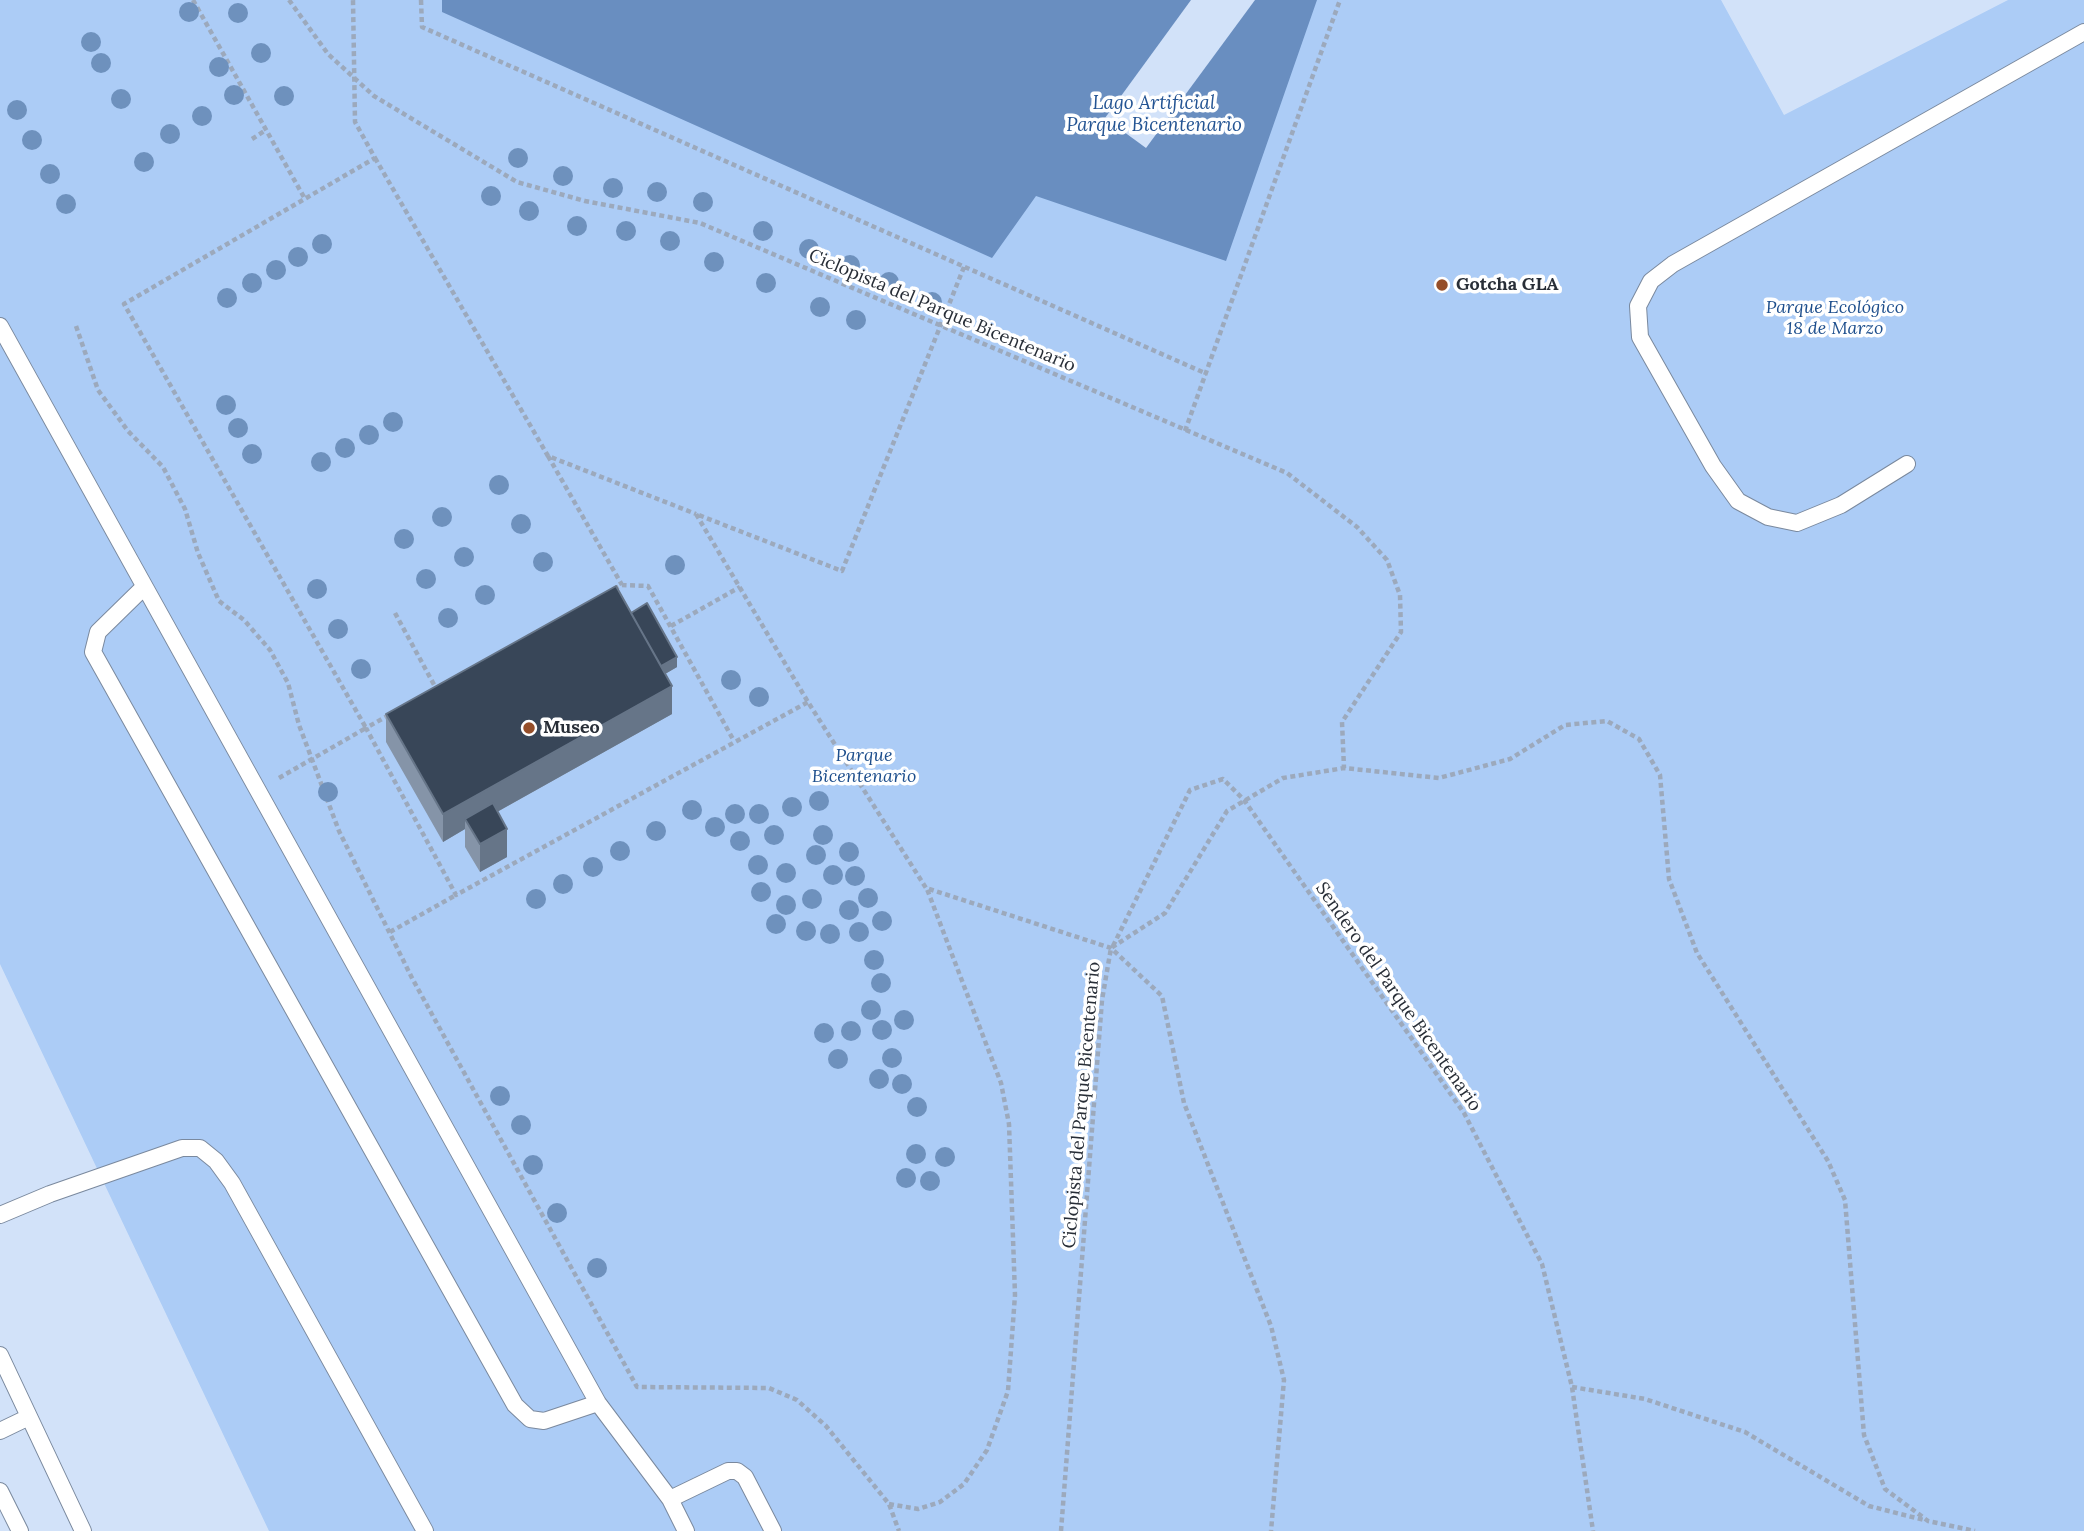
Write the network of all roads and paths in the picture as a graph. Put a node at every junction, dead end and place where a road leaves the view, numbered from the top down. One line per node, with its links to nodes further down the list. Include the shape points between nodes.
1 (193, 0): 8 (path)
2 (289, 0): 7 (path, Ciclopista del Parque Bicentenario, via 328,54)
3 (353, 0): 7 (path)
4 (421, 0): 12 (path, via 422,27)
5 (1340, 0): 16 (path)
6 (2084, 32): 19 (lane, via 1673,264 1651,281 1638,306 1640,337 1713,466 1738,501 1768,517 1797,523 1840,505)
7 (356, 80): 10 (path, via 355,122); 15 (path, Ciclopista del Parque Bicentenario, via 374,96 517,182 585,201 700,223)
8 (266, 130): 9 (path); 11 (path)
9 (252, 139)
10 (375, 158): 11 (path); 18 (path)
11 (305, 199): 32 (path, via 124,304)
12 (964, 267): 15 (path); 16 (path)
13 (0, 326): 22 (lane)
14 (76, 326): 34 (path, via 98,390 163,467 185,509 219,601 253,630 282,672)
15 (941, 326): 17 (path, Ciclopista del Parque Bicentenario); 20 (path, via 842,572)
16 (1207, 374): 17 (path)
17 (1185, 431): 35 (path, Ciclopista del Parque Bicentenario, via 1287,473 1357,527 1387,560 1400,595 1401,632 1342,722)
18 (548, 456): 20 (path); 21 (path)
19 (1907, 464)
20 (696, 514): 23 (path)
21 (622, 585): 24 (path); 26 (path, via 648,586)
22 (144, 587): 36 (lane); 45 (lane, via 98,632 93,652 515,1405 530,1419 544,1421)
23 (740, 587): 26 (path); 30 (path)
24 (609, 592)
25 (395, 613): 29 (path, bridge)
26 (671, 626): 33 (path)
27 (439, 687): 28 (path)
28 (427, 694)
29 (440, 697)
30 (808, 702): 33 (path); 38 (path)
31 (390, 714): 32 (path)
32 (366, 728): 34 (path); 39 (path)
33 (734, 741): 39 (path)
34 (312, 759): 36 (path); 40 (path, via 339,831)
35 (1344, 768): 37 (path, Ciclopista del Parque Bicentenario, via 1283,778); 51 (path, Ciclopista del Parque Bicentenario, via 1439,778 1510,759 1565,725 1606,721 1639,739 1660,775 1669,879 1697,953 1828,1161 1845,1200 1864,1435 1885,1489)
36 (257, 790): 45 (lane)
37 (1244, 800): 41 (path, Ciclopista del Parque Bicentenario, via 1227,811 1165,913); 41 (path, Sendero del Parque Bicentenario, via 1223,779 1190,790); 44 (path, Sendero del Parque Bicentenario, via 1464,1113 1542,1264)
38 (926, 888): 41 (path); 50 (path, via 1002,1083 1009,1124 1014,1295 1008,1391 987,1450 964,1484 940,1502 918,1509)
39 (456, 895): 40 (path)
40 (390, 932): 50 (path, via 637,1387 769,1388 797,1399 826,1426)
41 (1111, 948): 58 (path, Ciclopista del Parque Bicentenario, via 1102,1000); 59 (path, via 1162,996 1184,1103 1271,1326 1284,1380)
42 (0, 1215): 54 (lane, via 182,1148 200,1148 232,1183)
43 (0, 1355): 46 (lane)
44 (1572, 1387): 51 (path, via 1645,1399 1745,1432 1869,1506); 60 (path, Sendero del Parque Bicentenario)
45 (598, 1403): 49 (lane)
46 (29, 1417): 47 (lane); 53 (lane)
47 (0, 1431)
48 (0, 1491): 52 (lane)
49 (670, 1499): 55 (lane); 56 (lane, via 737,1471 745,1477)
50 (889, 1504): 57 (path)
51 (1927, 1521): 61 (path, Ciclopista del Parque Bicentenario)
52 (15, 1527)
53 (83, 1531)
54 (425, 1531)
55 (686, 1531)
56 (772, 1531)
57 (899, 1531)
58 (1061, 1531)
59 (1271, 1531)
60 (1592, 1531)
61 (1975, 1531)

